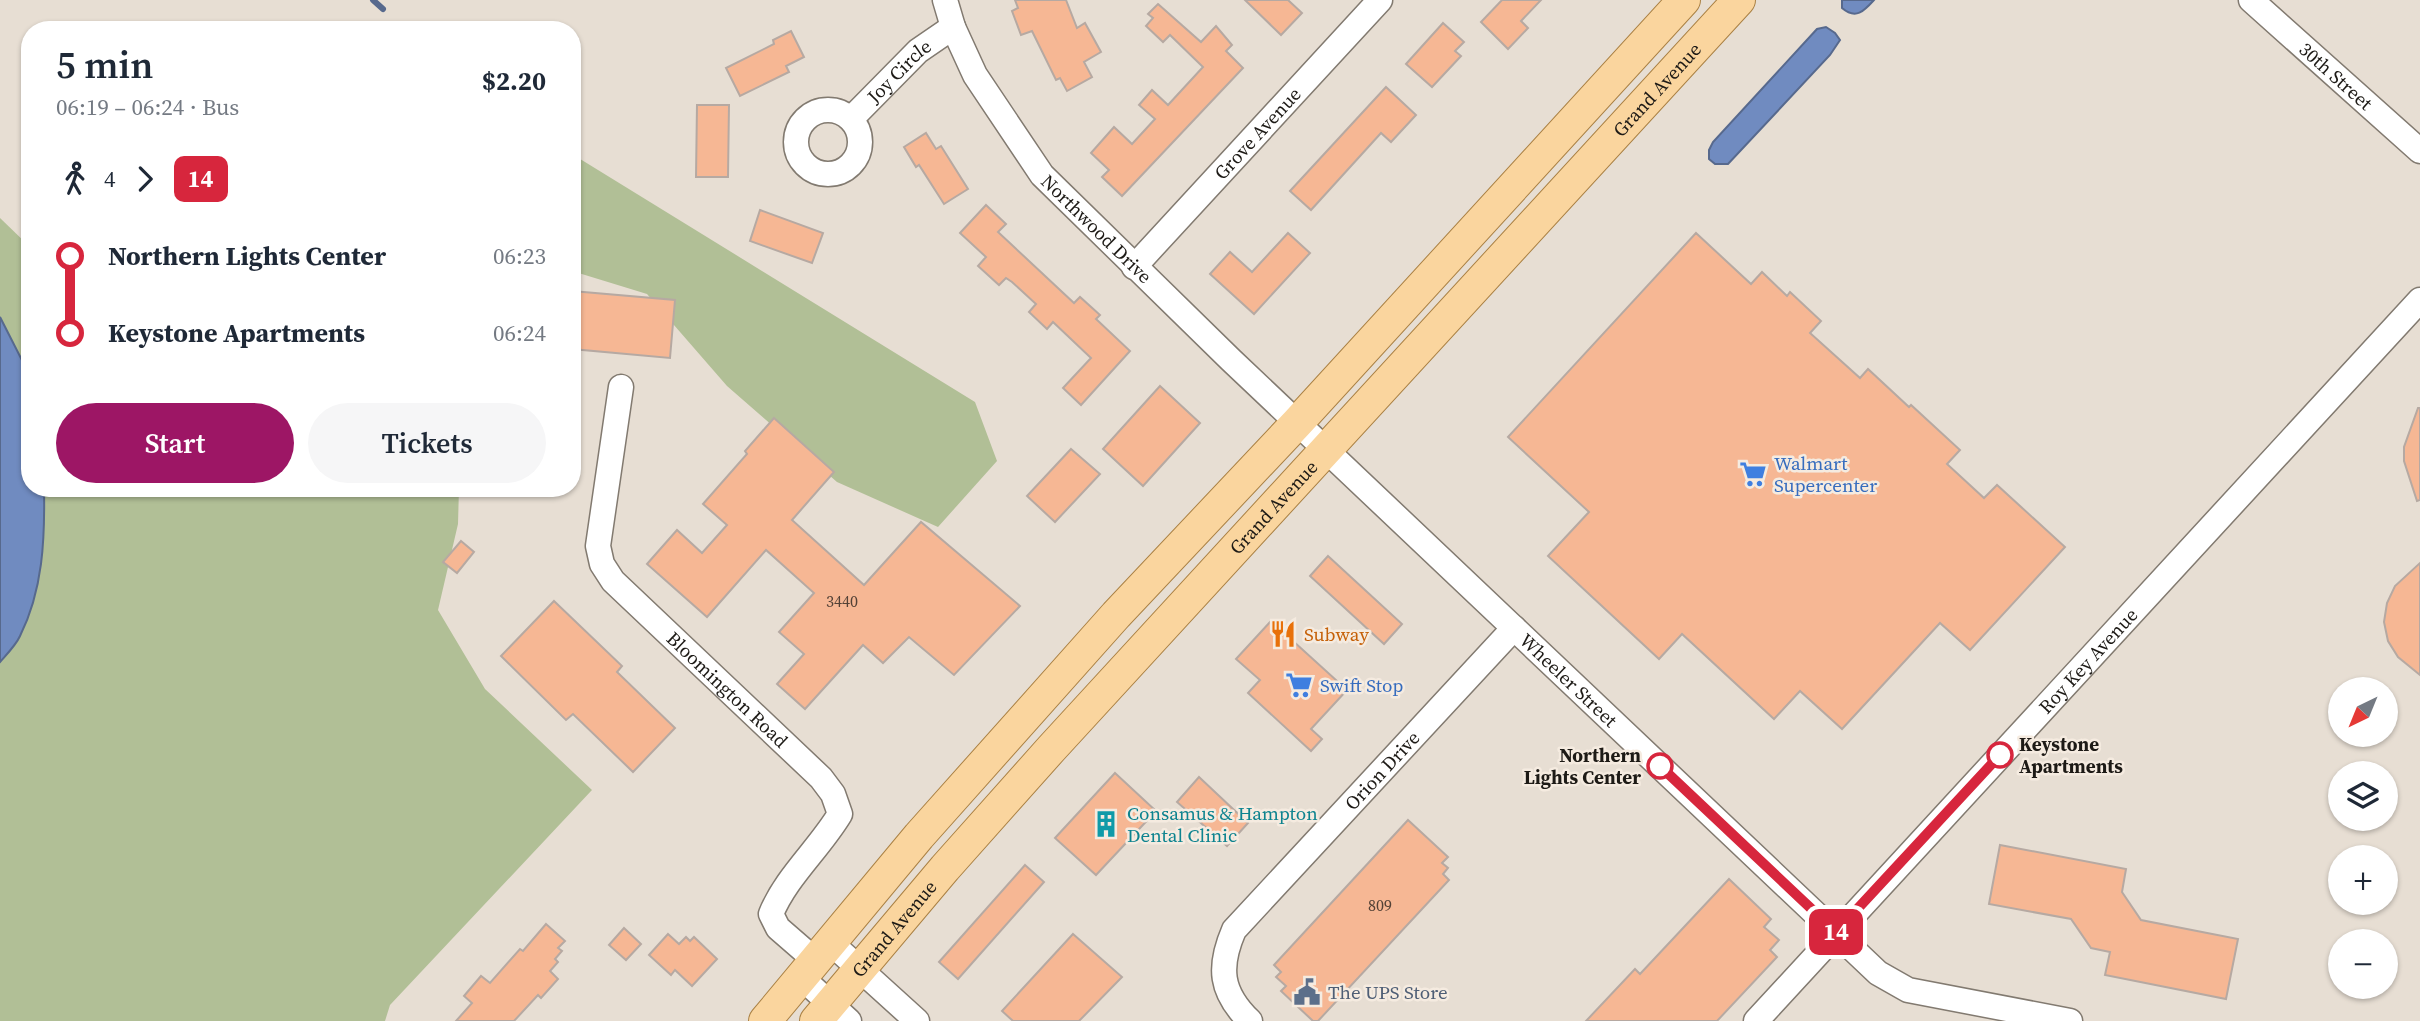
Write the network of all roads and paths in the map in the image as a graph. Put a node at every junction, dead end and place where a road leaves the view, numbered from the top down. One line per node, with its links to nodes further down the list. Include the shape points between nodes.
1 (945, 0): 6 (street, Northwood Drive)
2 (1684, 0): 12 (main road, Grand Avenue)
3 (1739, 0): 13 (main road, Grand Avenue)
4 (2251, 0): 8 (street, 30th Street)
5 (1373, 3): 9 (street, Grove Avenue)
6 (953, 27): 7 (street, Joy Circle, via 918,51); 9 (street, Northwood Drive, via 975,75 1042,175)
7 (851, 119)
8 (2420, 151)
9 (1134, 267): 12 (street, Northwood Drive)
10 (2420, 300): 15 (street, Roy Key Avenue)
11 (621, 387): 16 (street, Bloomington Road, via 598,546 602,564 833,794 839,814 778,897 771,915 778,928)
12 (1297, 423): 13 (street, Wheeler Street); 16 (main road, Grand Avenue, via 1099,634 919,836)
13 (1327, 451): 14 (street, Wheeler Street); 17 (main road, Grand Avenue, via 1051,749)
14 (1514, 628): 15 (street, Wheeler Street); 21 (street, Orion Drive, via 1234,930 1225,951 1223,974 1229,996)
15 (1836, 932): 22 (street, Roy Key Avenue); 23 (street, Wheeler Street, via 1878,973 1908,990)
16 (816, 961): 17 (street, Bloomington Road); 18 (street, Bloomington Road); 19 (main road, Grand Avenue)
17 (860, 969): 18 (main road, Grand Avenue); 20 (street, Bloomington Road)
18 (832, 1015)
19 (765, 1021)
20 (917, 1021)
21 (1250, 1021)
22 (1756, 1021)
23 (2070, 1021)

